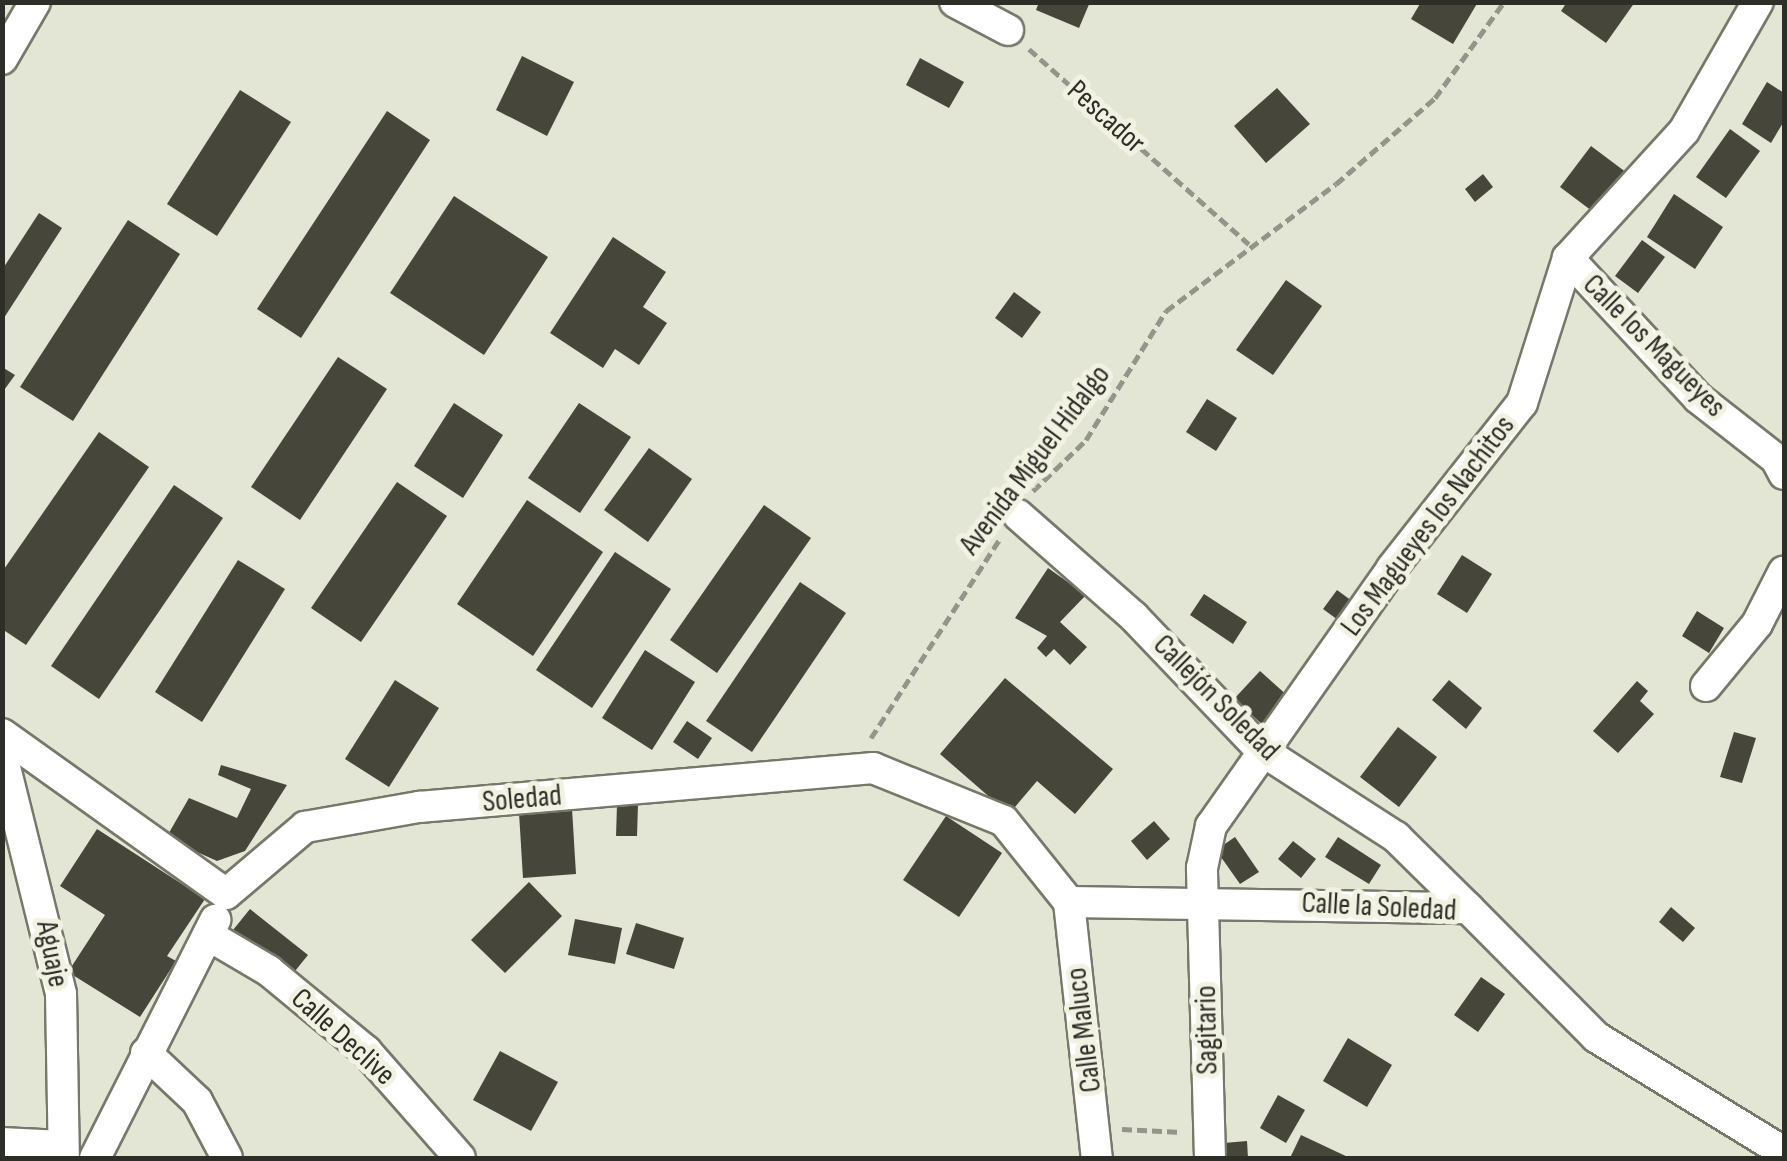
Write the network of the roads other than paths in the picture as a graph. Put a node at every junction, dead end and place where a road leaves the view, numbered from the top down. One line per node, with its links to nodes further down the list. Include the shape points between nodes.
1 (35, 2): 5 (street)
2 (954, 2): 4 (street)
3 (1758, 2): 6 (street, Los Magueyes los Nachitos, via 1684,131)
4 (1008, 30)
5 (2, 60)
6 (1568, 258): 7 (street, Calle los Magueyes, via 1698,398 1776,459); 12 (street, Los Magueyes los Nachitos, via 1522,403)
7 (1784, 474)
8 (1018, 515): 12 (street, Callejón Soledad, via 1134,618)
9 (1784, 571): 10 (street, via 1757,624)
10 (1706, 686)
11 (2, 734): 14 (street)
12 (1261, 750): 16 (street, Los Magueyes los Nachitos, via 1212,826 1202,868); 17 (street, Callejón Soledad, via 1396,837)
13 (2, 755): 22 (street, Aguaje, via 61,994)
14 (226, 894): 15 (street, Soledad, via 304,827 419,808 873,768 1004,821); 18 (street)
15 (1069, 902): 16 (street, Calle la Soledad); 27 (street, Calle Maluco)
16 (1205, 902): 17 (street, Calle la Soledad); 21 (street, Sagitario)
17 (1468, 908): 23 (street, Calle la Soledad, via 1596,1037)
18 (208, 934): 19 (street); 26 (street, Calle Declive, via 269,970 366,1051)
19 (146, 1053): 24 (street); 25 (street, via 196,1101)
20 (2, 1144): 22 (street)
21 (1209, 1146)
22 (63, 1152)
23 (1784, 1152)
24 (95, 1158)
25 (227, 1158)
26 (460, 1158)
27 (1097, 1158)

